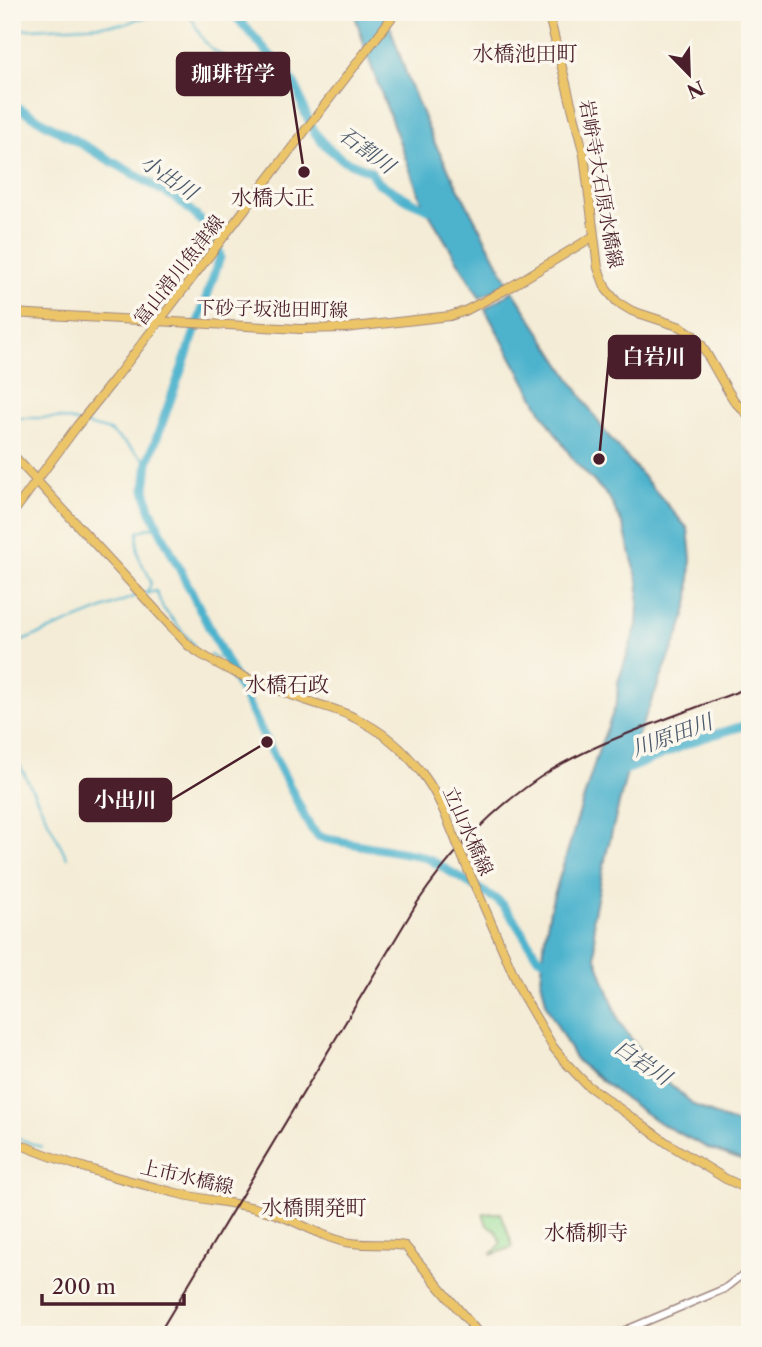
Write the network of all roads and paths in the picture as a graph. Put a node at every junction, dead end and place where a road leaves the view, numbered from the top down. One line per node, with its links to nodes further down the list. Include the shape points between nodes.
1 (396, 12): 5 (main road, 富山滑川魚津線)
2 (548, 12): 3 (main road, 岩峅寺大石原水橋線, via 584,155)
3 (594, 236): 5 (main road, 下砂子坂池田町線, via 450,316 321,329); 6 (main road, 岩峅寺大石原水橋線, via 598,268 611,296 632,311 693,335 735,402)
4 (12, 313): 5 (main road, 下砂子坂池田町線)
5 (159, 321): 8 (main road, 富山滑川魚津線)
6 (750, 417)
7 (12, 454): 8 (main road, 立山水橋線)
8 (37, 481): 9 (main road, 富山滑川魚津線); 11 (main road, 立山水橋線, bridge, via 189,646 249,679 373,727 412,761 439,800 522,993 553,1047 587,1085 667,1143)
9 (12, 514)
10 (12, 1141): 13 (main road, 上市水橋線, via 177,1194 266,1211 341,1241 405,1246)
11 (750, 1190)
12 (750, 1272): 16 (street, via 724,1289)
13 (473, 1327): 14 (street); 15 (main road, 上市水橋線)
14 (463, 1335)
15 (480, 1335)
16 (614, 1335)

